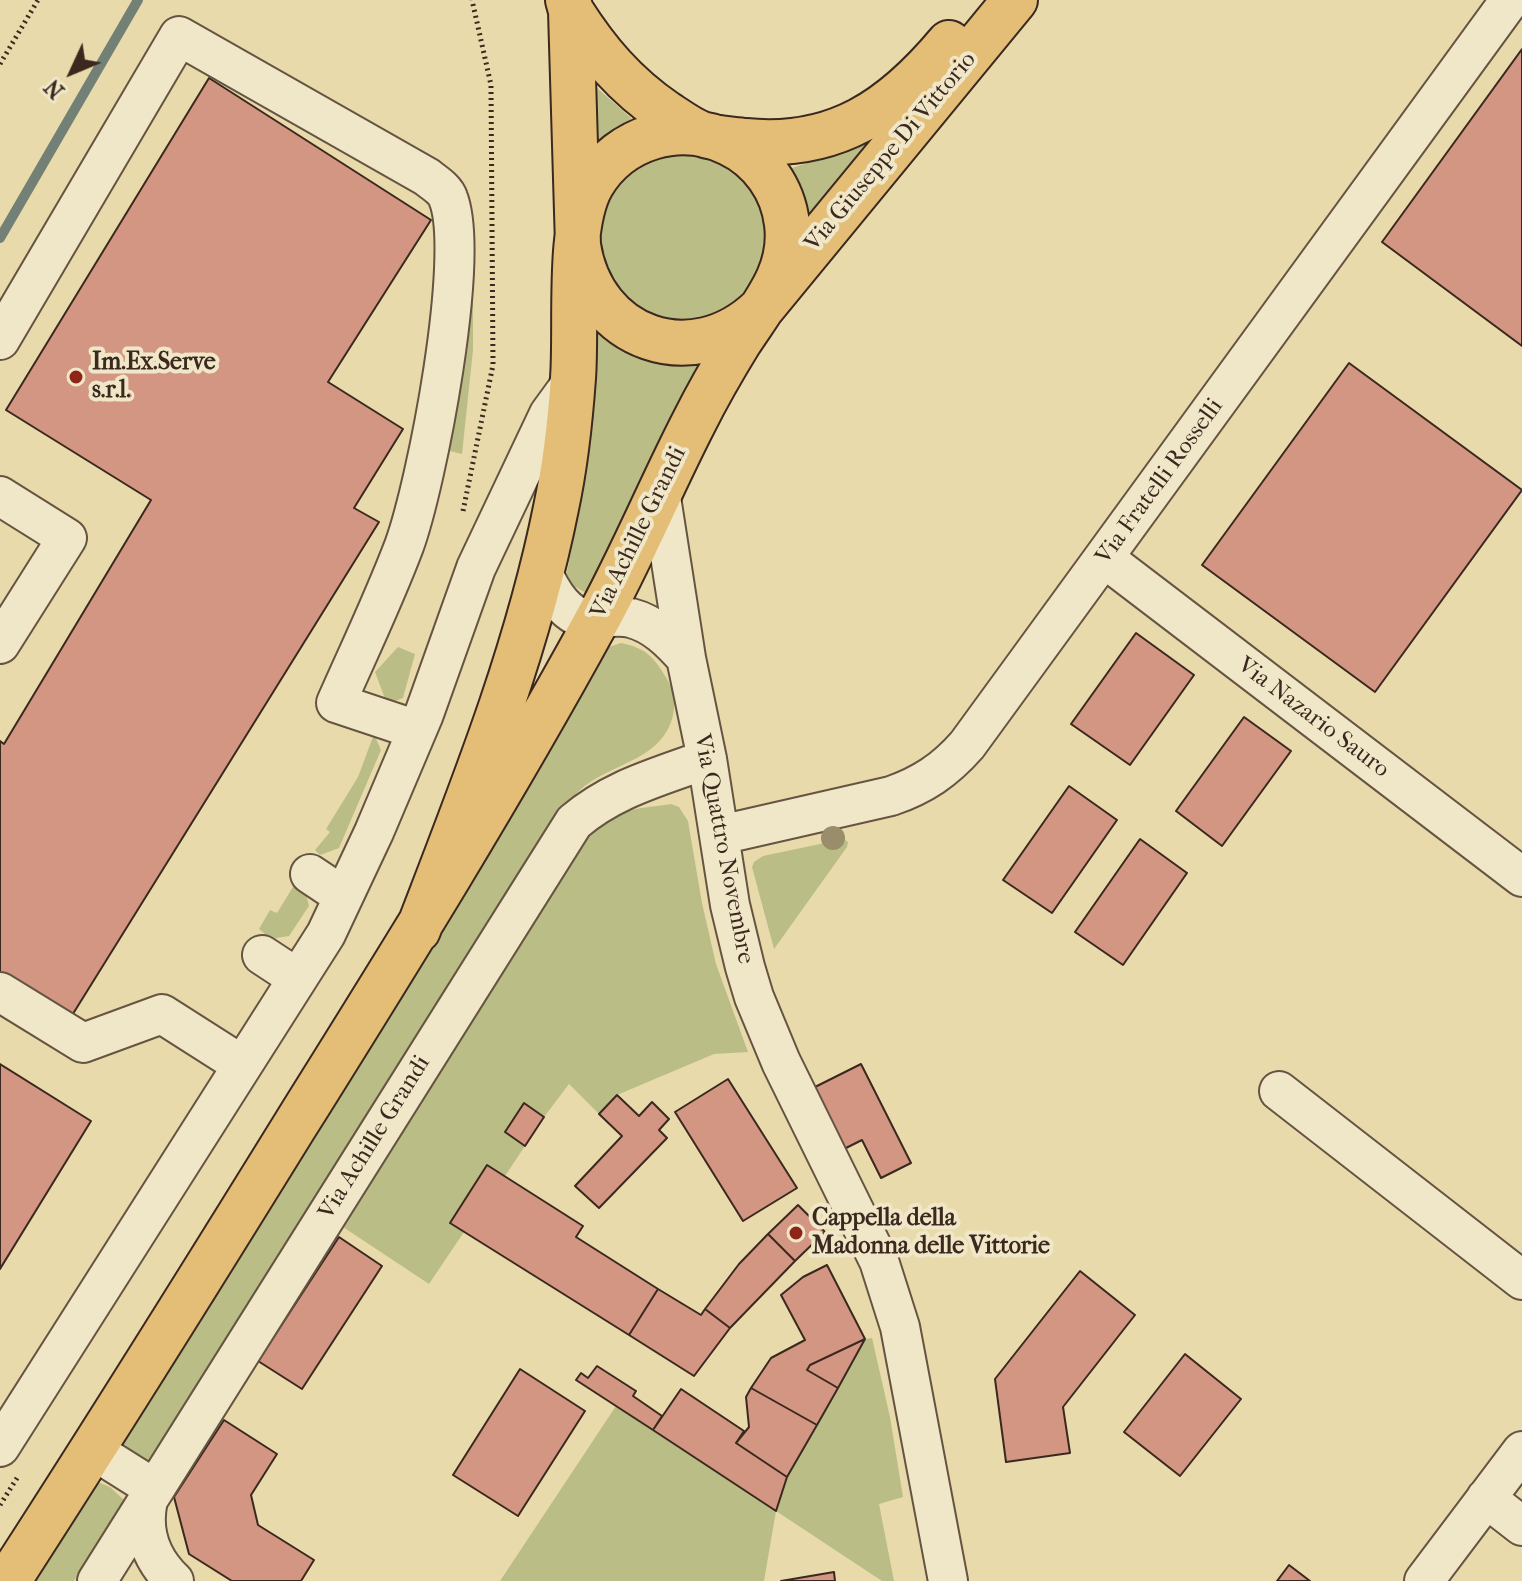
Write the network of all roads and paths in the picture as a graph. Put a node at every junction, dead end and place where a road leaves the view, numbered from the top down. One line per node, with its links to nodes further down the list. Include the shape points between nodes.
1 (38, 0): 7 (path)
2 (472, 0): 15 (path, via 491,85 493,365)
3 (982, 0): 8 (main road, Via Giuseppe Di Vittorio, via 907,86 841,131 767,142)
4 (1015, 0): 10 (main road, Via Giuseppe Di Vittorio)
5 (1510, 0): 16 (street, Via Fratelli Rosselli)
6 (570, 6): 8 (main road, via 591,43 621,77); 9 (main road)
7 (0, 64)
8 (703, 134): 9 (main road, Via Achille Grandi, via 657,135 614,158 590,189); 10 (main road, Via Achille Grandi, via 730,143 753,159 781,200 787,251)
9 (578, 238): 10 (main road, Via Achille Grandi, via 594,294 615,318 647,337 679,343 712,339 742,325); 12 (main road, Via Achille Grandi)
10 (766, 303): 13 (main road, Via Achille Grandi, via 714,384)
11 (0, 340): 21 (street, via 179,36 427,177 448,194 454,287 433,432 405,544 336,703)
12 (573, 381): 17 (main road, Via Achille Grandi, via 558,500); 21 (street, via 549,414 476,568)
13 (660, 491): 18 (main road, Via Achille Grandi); 20 (street, Via Quattro Novembre)
14 (0, 496): 19 (street, via 67,538)
15 (461, 517)
16 (1104, 558): 23 (street, Via Fratelli Rosselli, via 948,767 891,796); 25 (street, Via Nazario Sauro)
17 (542, 570): 18 (street, via 566,608 584,618); 27 (main road, Via Achille Grandi, via 489,746)
18 (598, 618): 20 (street, via 617,616 649,624); 27 (main road, Via Achille Grandi)
19 (0, 644)
20 (686, 658): 22 (street, Via Quattro Novembre)
21 (417, 730): 26 (street)
22 (707, 759): 23 (street, Via Quattro Novembre); 37 (street, Via Achille Grandi, via 597,802 574,822)
23 (720, 835): 46 (street, Via Quattro Novembre, via 730,905 754,997 889,1291)
24 (310, 874): 26 (street)
25 (1522, 877)
26 (343, 896): 29 (street)
27 (418, 930): 34 (main road, Via Achille Grandi)
28 (262, 955): 29 (street)
29 (297, 978): 31 (street)
30 (0, 992): 31 (street, via 83,1043 162,1014)
31 (242, 1065): 36 (street)
32 (1279, 1091): 33 (street)
33 (1522, 1280)
34 (93, 1450): 37 (street); 41 (main road, Via Achille Grandi)
35 (1522, 1451): 38 (street)
36 (8, 1462): 39 (path)
37 (152, 1494): 42 (street, Via Achille Grandi); 45 (street, via 145,1516 150,1547)
38 (1486, 1498): 40 (street); 47 (street)
39 (0, 1505)
40 (1522, 1526)
41 (8, 1581)
42 (97, 1581)
43 (108, 1581): 44 (street)
44 (165, 1581)
45 (174, 1581)
46 (948, 1581)
47 (1424, 1581)

